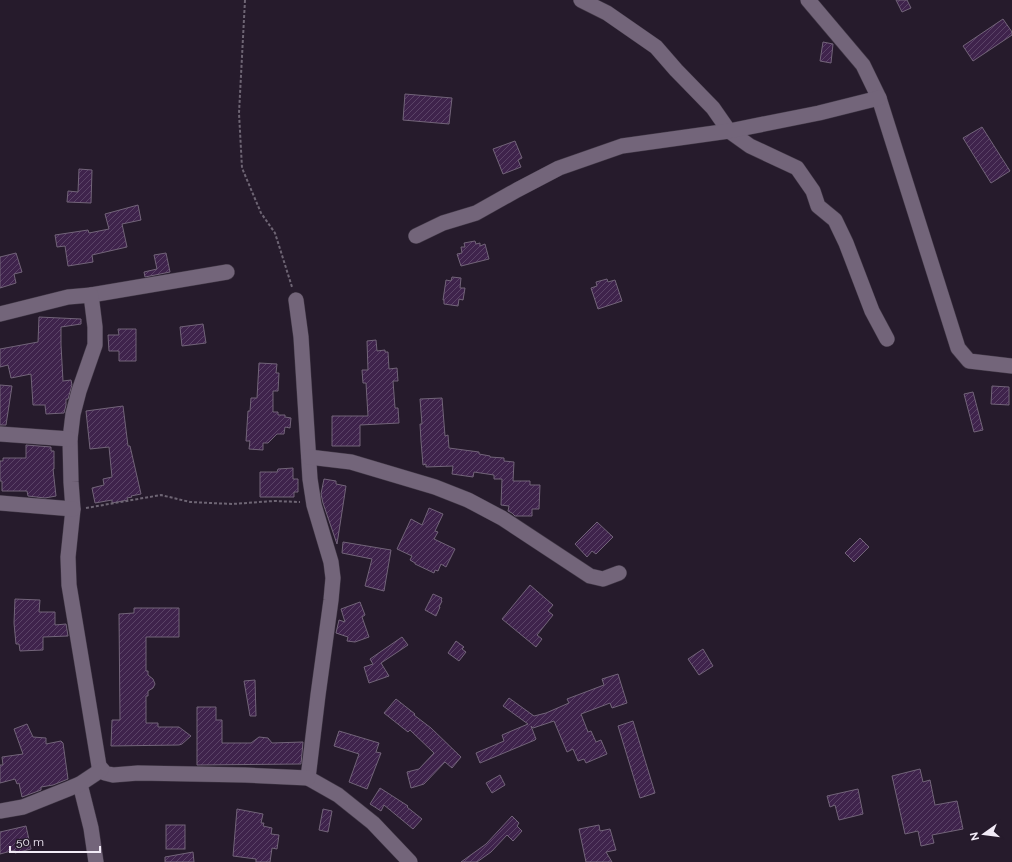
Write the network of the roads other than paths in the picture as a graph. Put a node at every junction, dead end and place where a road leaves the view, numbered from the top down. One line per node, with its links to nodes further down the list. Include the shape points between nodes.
1 (581, 0): 4 (street, via 656,47 713,108)
2 (808, 0): 3 (street, via 863,65)
3 (879, 98): 4 (street, via 819,113); 11 (street, via 958,348 969,361)
4 (729, 130): 5 (street, via 622,146 559,168 476,213 443,222); 10 (street, via 750,146 797,168 813,191 818,206 835,220 872,312)
5 (416, 236)
6 (227, 272): 7 (street)
7 (91, 295): 9 (street, via 68,297); 13 (street, via 95,345 78,391)
8 (296, 300): 14 (street)
9 (0, 314)
10 (887, 339)
11 (1012, 366)
12 (0, 434): 13 (street)
13 (70, 438): 16 (street)
14 (309, 457): 17 (street, via 350,462 435,487 468,500 502,518 590,576 603,579); 19 (street, via 314,505 333,578)
15 (0, 503): 16 (street)
16 (73, 509): 18 (street, via 68,585)
17 (619, 573)
18 (101, 770): 19 (street, via 113,774 162,773); 20 (street)
19 (308, 778): 23 (street, via 338,796 373,823)
20 (80, 784): 21 (street, via 23,807); 22 (street)
21 (0, 811)
22 (96, 862)
23 (410, 862)

